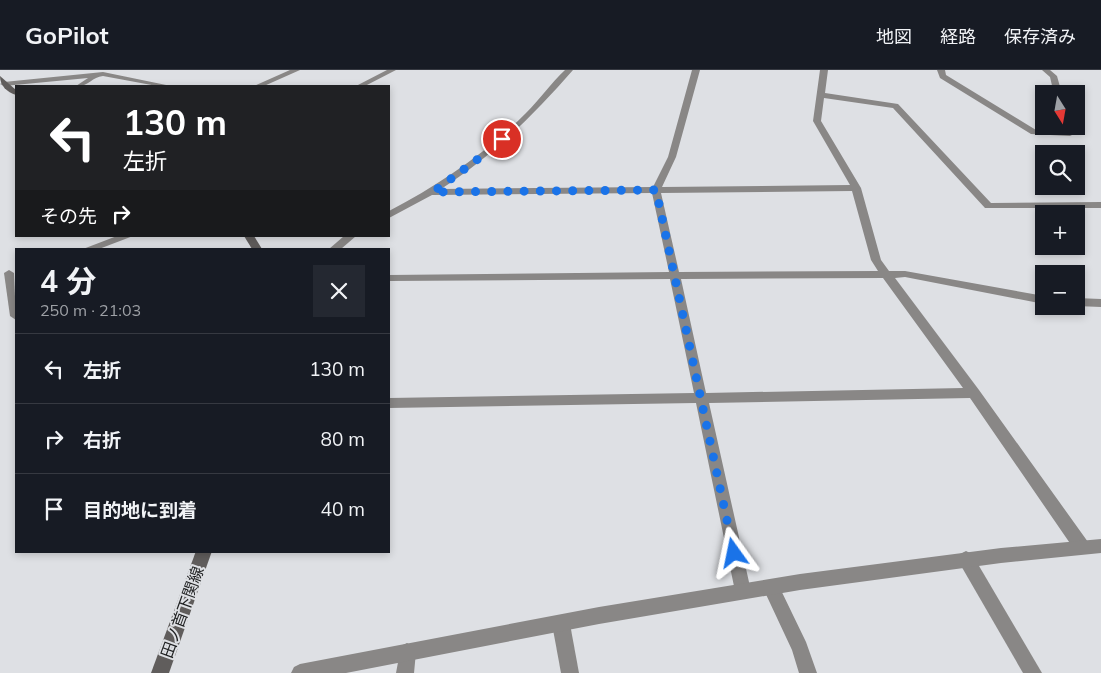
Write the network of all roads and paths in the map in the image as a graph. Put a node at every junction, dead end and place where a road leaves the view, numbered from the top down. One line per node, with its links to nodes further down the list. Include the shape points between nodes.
1 (296, 70): 12 (street)
2 (392, 70): 13 (street)
3 (569, 70): 20 (street, via 489,151)
4 (696, 70): 19 (street, via 672,157)
5 (824, 70): 16 (street)
6 (941, 70): 17 (street, via 943,76)
7 (1046, 70): 14 (street, via 1053,76)
8 (99, 72): 9 (street); 10 (street); 11 (street)
9 (2, 81): 15 (main road)
10 (81, 85)
11 (162, 85)
12 (260, 85)
13 (362, 85)
14 (1056, 85)
15 (15, 92)
16 (821, 95): 18 (street, via 817,121); 21 (street, via 895,106 988,206)
17 (1035, 132)
18 (856, 188): 19 (street); 30 (street, via 876,260)
19 (656, 190): 20 (street); 31 (street)
20 (433, 192): 22 (street)
21 (1101, 205)
22 (390, 214)
23 (125, 237): 26 (street)
24 (250, 237): 27 (main road)
25 (350, 237): 28 (street)
26 (91, 248)
27 (256, 248)
28 (335, 248)
29 (8, 273): 36 (street)
30 (885, 274): 31 (street); 33 (street, via 922,276); 37 (street)
31 (674, 276): 32 (street); 38 (street)
32 (390, 278)
33 (1035, 299)
34 (1085, 302): 35 (street)
35 (1101, 302)
36 (15, 311)
37 (974, 393): 38 (street); 41 (street)
38 (701, 398): 39 (street); 45 (street)
39 (390, 403)
40 (1101, 546): 41 (street)
41 (1082, 547): 43 (street)
42 (203, 553): 48 (main road, 田ノ首下関線)
43 (966, 559): 44 (street); 53 (street)
44 (771, 588): 45 (street); 52 (street, via 800,648)
45 (743, 591): 46 (street)
46 (561, 624): 47 (street); 51 (street)
47 (407, 652): 49 (street); 50 (street)
48 (160, 673)
49 (300, 673)
50 (406, 673)
51 (570, 673)
52 (808, 673)
53 (1034, 673)

